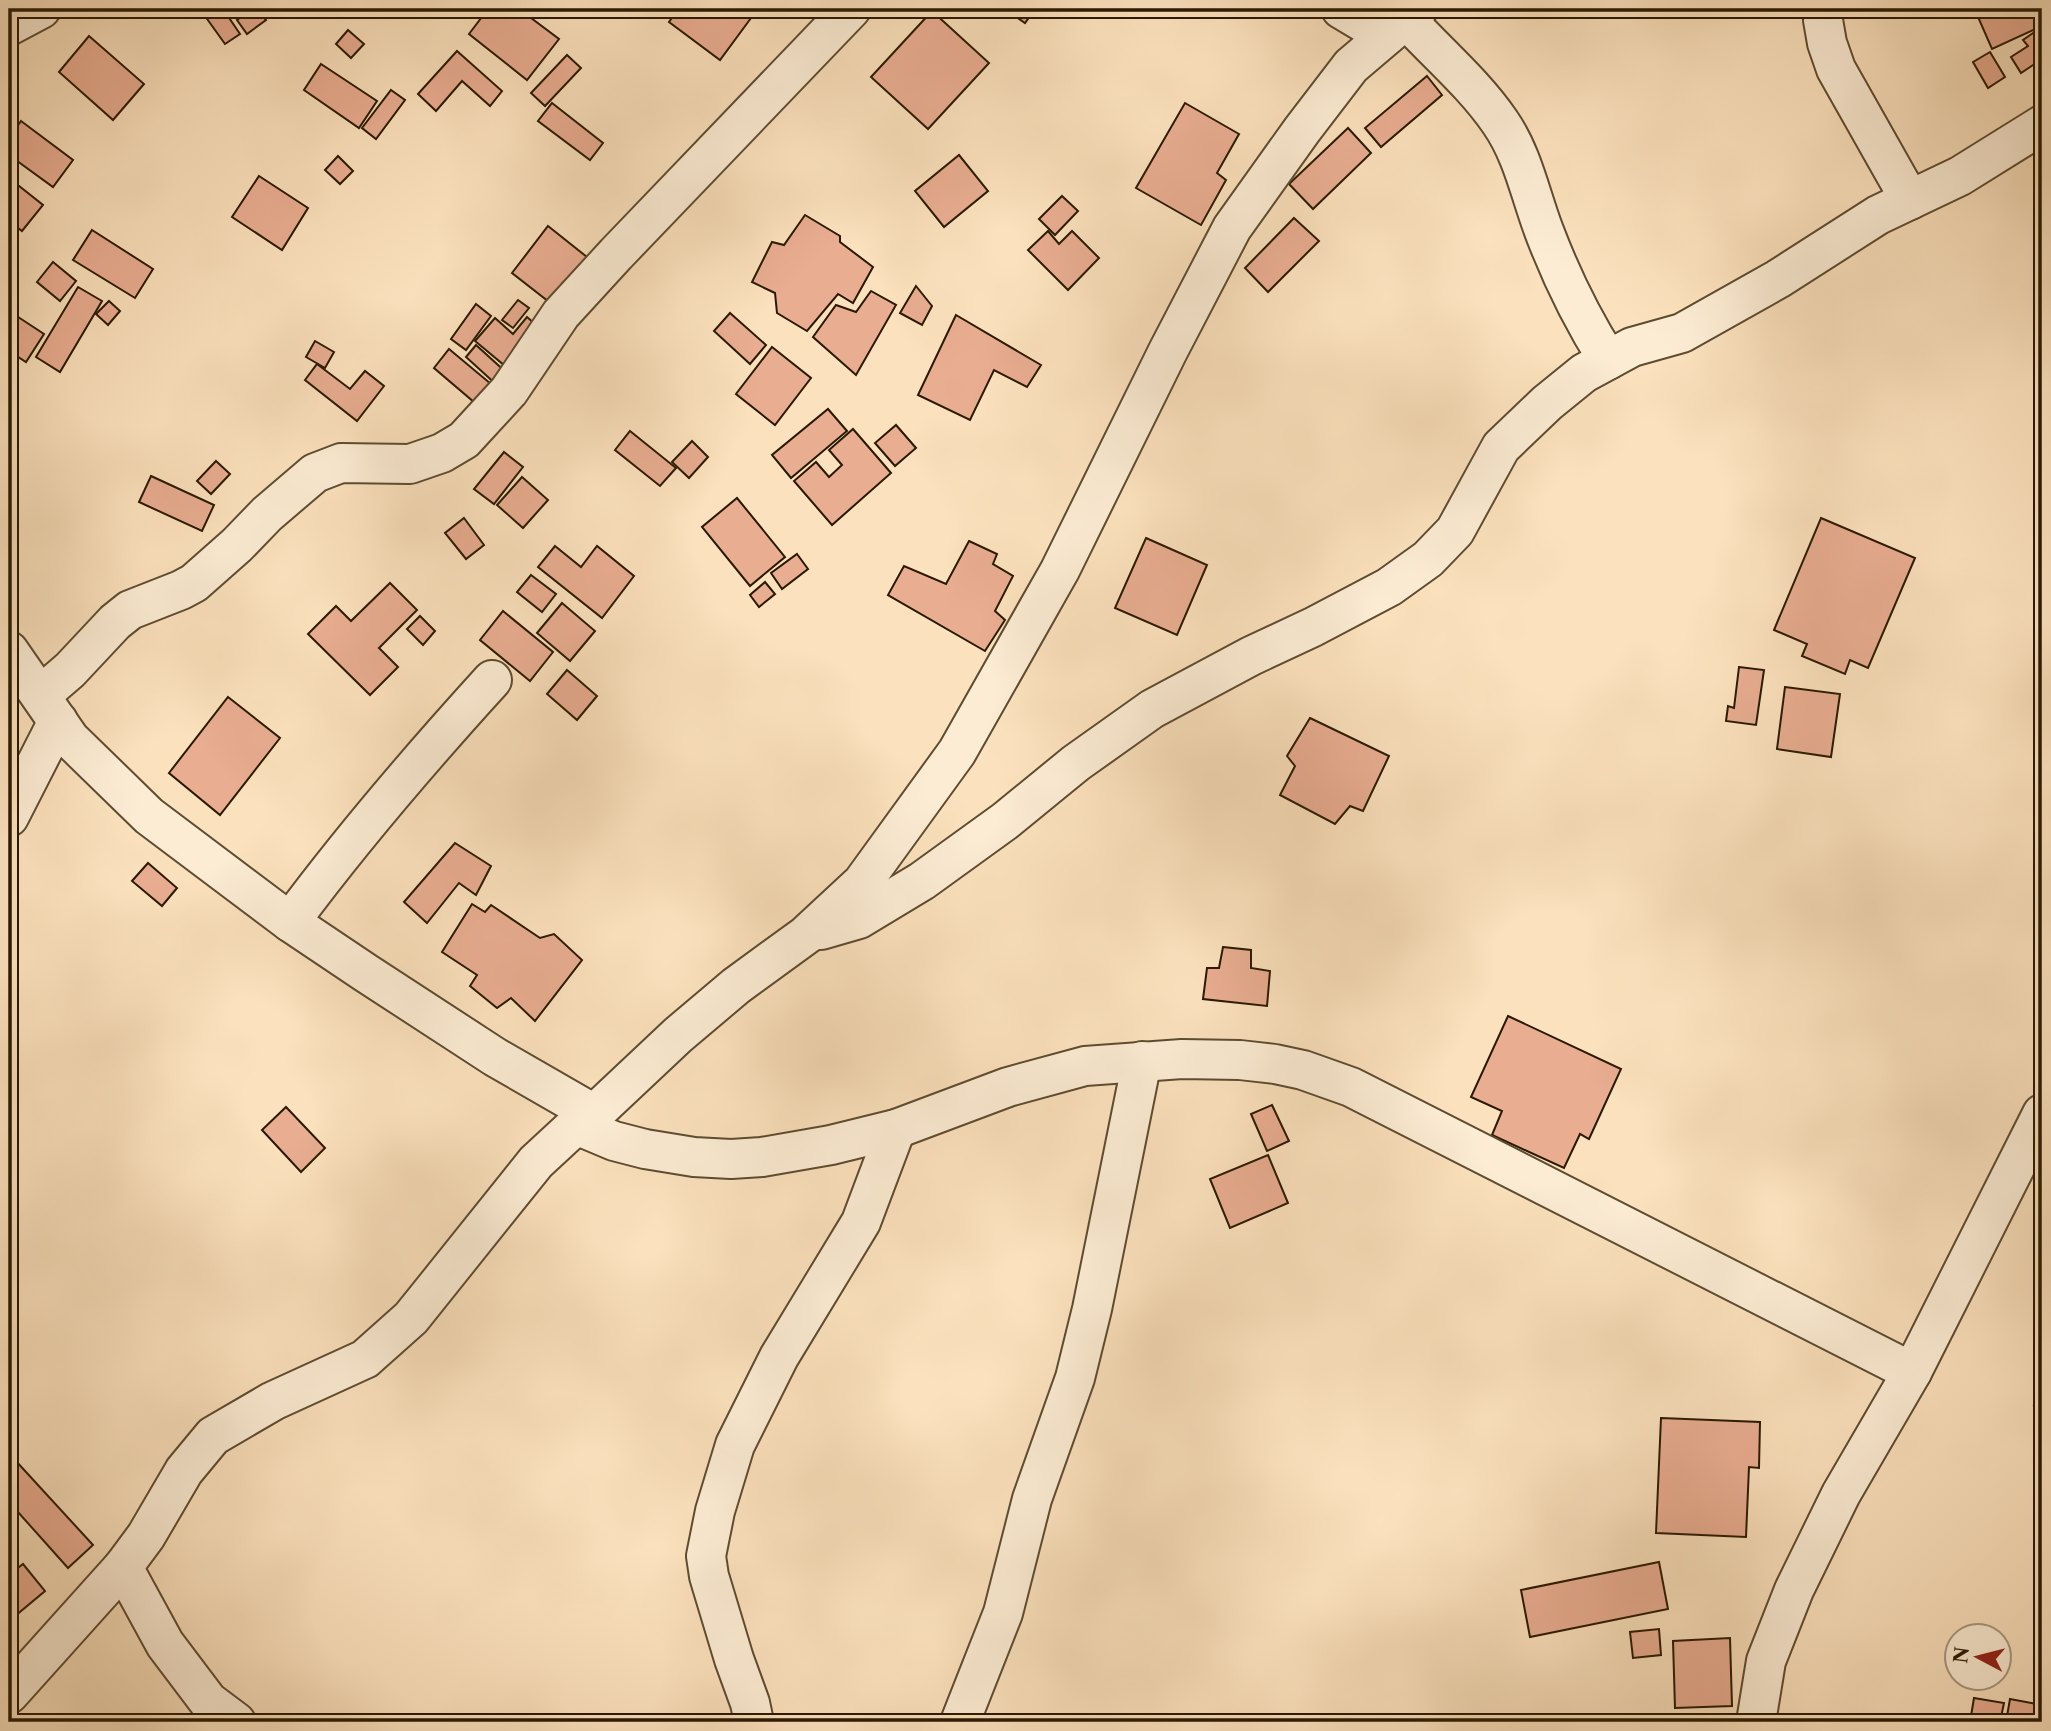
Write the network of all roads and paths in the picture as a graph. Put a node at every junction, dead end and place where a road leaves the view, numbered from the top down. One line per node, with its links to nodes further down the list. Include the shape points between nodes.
1 (41, 9): 6 (street)
2 (851, 9): 12 (street, via 561,314 509,391 464,440 411,464 341,463 315,473 194,583 122,616)
3 (1341, 9): 5 (street)
4 (1823, 20): 8 (street, via 1836,69)
5 (1404, 21): 9 (street, via 1501,122 1519,156 1544,231 1581,316); 15 (street, via 1352,66 1232,228 1060,570 957,752 862,883)
6 (9, 26)
7 (2042, 125): 8 (street, via 1960,176)
8 (1910, 200): 9 (street, via 1682,334 1632,347)
9 (1608, 360): 15 (street, via 1547,403 1501,447 1455,531 1428,559 1389,587 1152,709 922,881 859,919)
10 (9, 651): 12 (street)
11 (492, 680): 14 (street, via 395,788)
12 (49, 708): 13 (street); 14 (street, via 70,738 149,816)
13 (9, 817)
14 (290, 922): 18 (street)
15 (806, 935): 18 (street, via 736,986)
16 (1142, 1060): 19 (street, via 1085,1066 1008,1087); 20 (street, via 1275,1064 1352,1087); 25 (street, via 1075,1378 1032,1499 1003,1613)
17 (2042, 1114): 20 (street)
18 (585, 1119): 19 (street, via 614,1141 694,1157 731,1159 831,1145); 21 (street, via 536,1162 411,1318 365,1359 273,1401 214,1436 184,1471)
19 (896, 1129): 24 (street, via 861,1222 779,1357 735,1445 715,1511 706,1556 709,1576)
20 (1912, 1372): 26 (street, via 1840,1494 1794,1590 1766,1661)
21 (122, 1567): 22 (street); 23 (street, via 165,1644 208,1701)
22 (9, 1694)
23 (236, 1722)
24 (753, 1722)
25 (960, 1722)
26 (1756, 1722)

